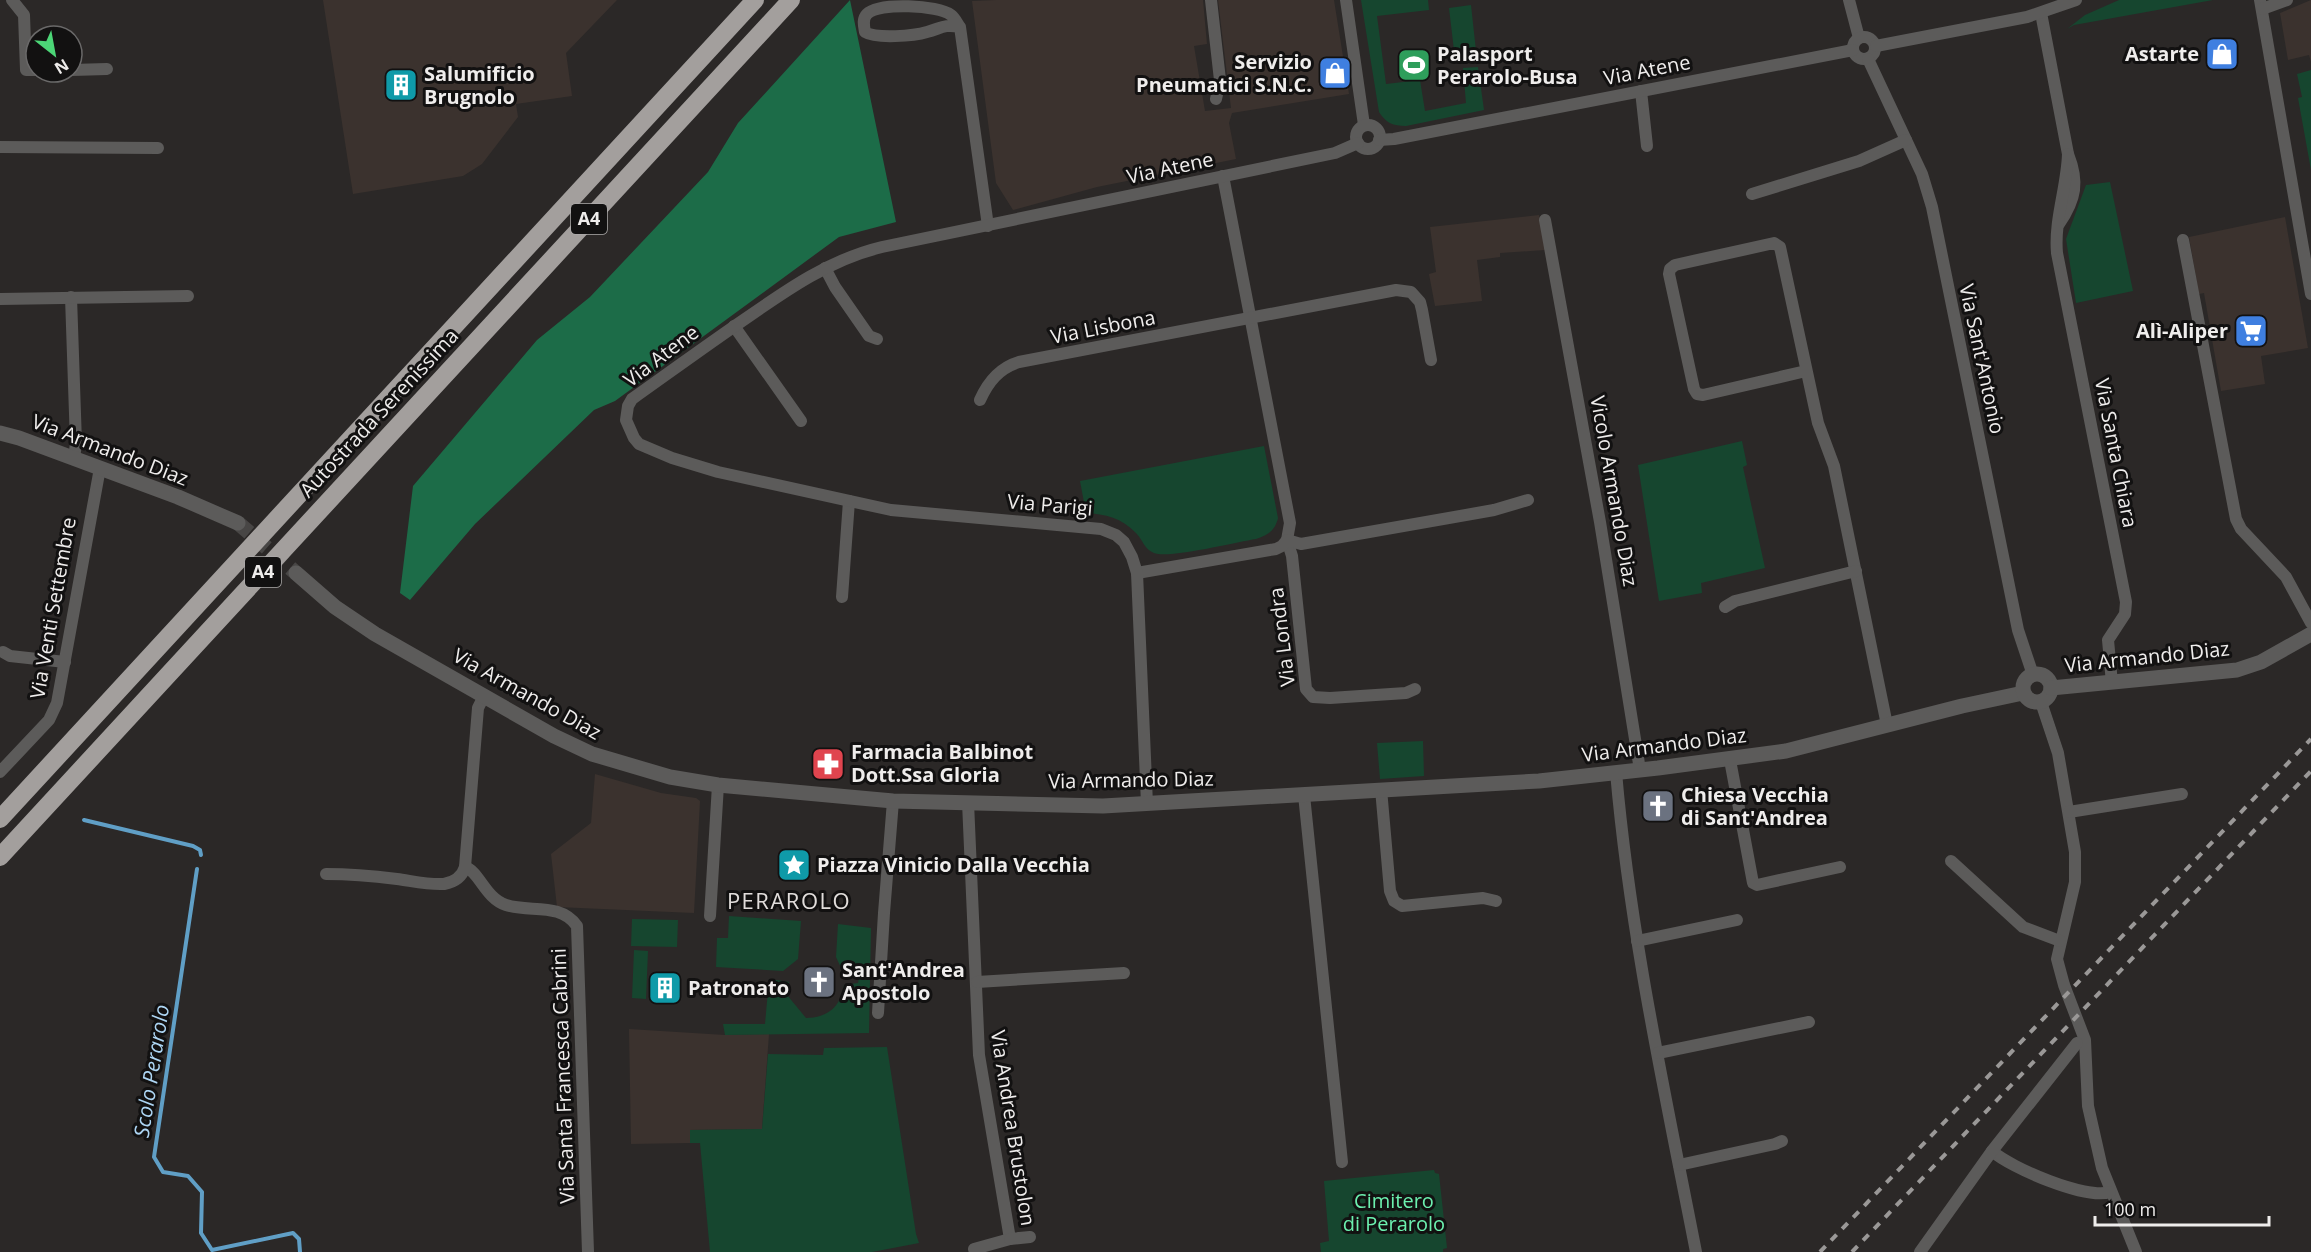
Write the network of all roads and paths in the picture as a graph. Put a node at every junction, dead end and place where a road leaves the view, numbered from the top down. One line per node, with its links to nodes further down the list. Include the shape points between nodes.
1 (12, 0): 11 (street, via 24,15)
2 (755, 0): 82 (highway, Autostrada Serenissima / A4)
3 (791, 0): 83 (highway, Autostrada Serenissima / A4)
4 (1211, 0): 20 (street, via 1220,80)
5 (1346, 0): 21 (street)
6 (1849, 0): 13 (street)
7 (2076, 0): 10 (street)
8 (2287, 0): 9 (street)
9 (2261, 5): 34 (street)
10 (2041, 13): 14 (street); 63 (street, Via Santa Chiara, via 2068,154 2075,172 2073,198 2058,225 2057,254 2126,602 2125,614 2108,640)
11 (24, 24)
12 (960, 27): 12 (street, via 951,15 924,8 877,7 867,14 864,24 865,32 884,37 927,32 943,25); 31 (street)
13 (1859, 38): 14 (street, via 1870,38); 15 (street)
14 (1876, 46): 16 (street)
15 (1853, 51): 16 (street, via 1861,59); 19 (street, Via Atene)
16 (1868, 59): 23 (street, Via Sant'Antonio)
17 (84, 69): 18 (street)
18 (107, 69)
19 (1641, 91): 22 (street, Via Atene); 25 (street)
20 (1215, 99)
21 (1364, 125): 22 (street, via 1376,129); 24 (street, via 1356,133)
22 (1379, 140): 24 (street, Via Atene, via 1370,148)
23 (1906, 140): 29 (street, via 1859,161); 62 (street, Via Sant'Antonio, via 1932,207 2018,630)
24 (1358, 143): 28 (street, Via Atene, via 1335,153)
25 (1647, 146)
26 (0, 147): 27 (street)
27 (158, 148)
28 (1223, 176): 31 (street, Via Atene); 38 (street)
29 (1752, 194)
30 (1545, 220): 71 (street, Vicolo Armando Diaz)
31 (988, 226): 33 (street, Via Atene, via 868,251)
32 (2183, 240): 58 (street, via 2236,519 2241,530 2286,577)
33 (825, 268): 39 (street, Via Atene); 40 (street, via 869,336)
34 (2311, 294)
35 (188, 296): 36 (street)
36 (71, 297): 37 (street); 47 (street)
37 (0, 299)
38 (1250, 318): 41 (street, Via Lisbona, via 1406,290 1420,302); 43 (street, Via Lisbona, via 1010,365 987,385); 52 (street, via 1290,523)
39 (734, 326): 44 (street); 45 (street, Via Atene, via 632,399 626,414)
40 (877, 339)
41 (1431, 360)
42 (1806, 371): 42 (street, via 1778,245 1675,264 1670,269 1696,394); 53 (street, via 1834,466)
43 (980, 400)
44 (801, 421)
45 (627, 425): 50 (street, Via Parigi, via 639,444 672,458)
46 (0, 433): 47 (street, Via Armando Diaz)
47 (74, 459): 48 (street, Via Armando Diaz)
48 (100, 468): 51 (street, Via Armando Diaz); 61 (street, Via Venti Settembre)
49 (1528, 500): 52 (street, via 1494,510 1301,544)
50 (849, 501): 55 (street, Via Parigi, via 891,510 1101,529 1124,542); 56 (street)
51 (238, 523)
52 (1287, 540): 55 (street, via 1276,549); 64 (street, Via Londra, via 1293,564 1304,684 1309,694 1339,698 1406,693)
53 (1856, 571): 57 (street, via 1735,601); 69 (street)
54 (296, 573): 67 (street, Via Armando Diaz, via 335,607 375,634)
55 (1137, 573): 80 (street, Via Parigi)
56 (842, 597)
57 (1725, 607)
58 (2311, 623)
59 (2311, 634): 63 (street, Via Armando Diaz, via 2238,670)
60 (3, 652): 61 (street)
61 (65, 662): 72 (street, Via Venti Settembre, via 54,712)
62 (2032, 675): 65 (street, Via Armando Diaz, via 2046,677); 66 (street, via 2024,684)
63 (2112, 683): 65 (street, Via Armando Diaz)
64 (1415, 688)
65 (2051, 688): 68 (street, Via Armando Diaz)
66 (2024, 693): 68 (street, via 2030,700); 69 (street, Via Armando Diaz)
67 (484, 696): 74 (street, Via Armando Diaz, via 592,754 670,777); 85 (street, via 478,708)
68 (2041, 702): 81 (street, via 2058,753)
69 (1887, 725): 70 (street, Via Armando Diaz, via 1804,747)
70 (1730, 760): 71 (street, Via Armando Diaz); 86 (street, via 1753,884)
71 (1640, 770): 73 (street, Via Armando Diaz)
72 (0, 772)
73 (1616, 772): 75 (street, Via Armando Diaz, via 1539,781); 91 (street, via 1623,858)
74 (718, 785): 78 (street, Via Armando Diaz); 89 (street)
75 (1381, 789): 77 (street, Via Armando Diaz); 88 (street, via 1394,901 1402,906 1483,898)
76 (2182, 794): 81 (street)
77 (1304, 795): 80 (street, Via Armando Diaz); 101 (street)
78 (893, 801): 79 (street, Via Armando Diaz); 95 (street)
79 (968, 802): 80 (street, Via Armando Diaz); 94 (street, Via Andrea Brustolon)
80 (1147, 804)
81 (2069, 812): 92 (street, via 2076,869)
82 (0, 819)
83 (0, 857)
84 (1951, 861): 92 (street, via 2023,927)
85 (465, 867): 87 (street, via 462,875 445,884); 106 (street, Via Santa Francesca Cabrini, via 505,905 565,913 577,926)
86 (1840, 867)
87 (326, 874)
88 (1496, 901)
89 (710, 916)
90 (1737, 920): 91 (street)
91 (1637, 941): 98 (street)
92 (2060, 941): 103 (street, via 2057,959 2085,1040 2088,1106)
93 (1124, 973): 94 (street)
94 (977, 982): 105 (street, Via Andrea Brustolon, via 979,1055)
95 (878, 1013)
96 (1809, 1022): 98 (street)
97 (2077, 1043): 100 (street)
98 (1658, 1053): 102 (street)
99 (1782, 1141): 102 (street)
100 (1992, 1151): 103 (street, via 2043,1180 2096,1194); 109 (street)
101 (1342, 1162)
102 (1679, 1164): 108 (street)
103 (2110, 1192): 110 (street)
104 (1030, 1238): 105 (street)
105 (1010, 1239): 107 (street, Via Andrea Brustolon, via 979,1246)
106 (588, 1252)
107 (975, 1252)
108 (1696, 1252)
109 (1920, 1252)
110 (2136, 1252)

